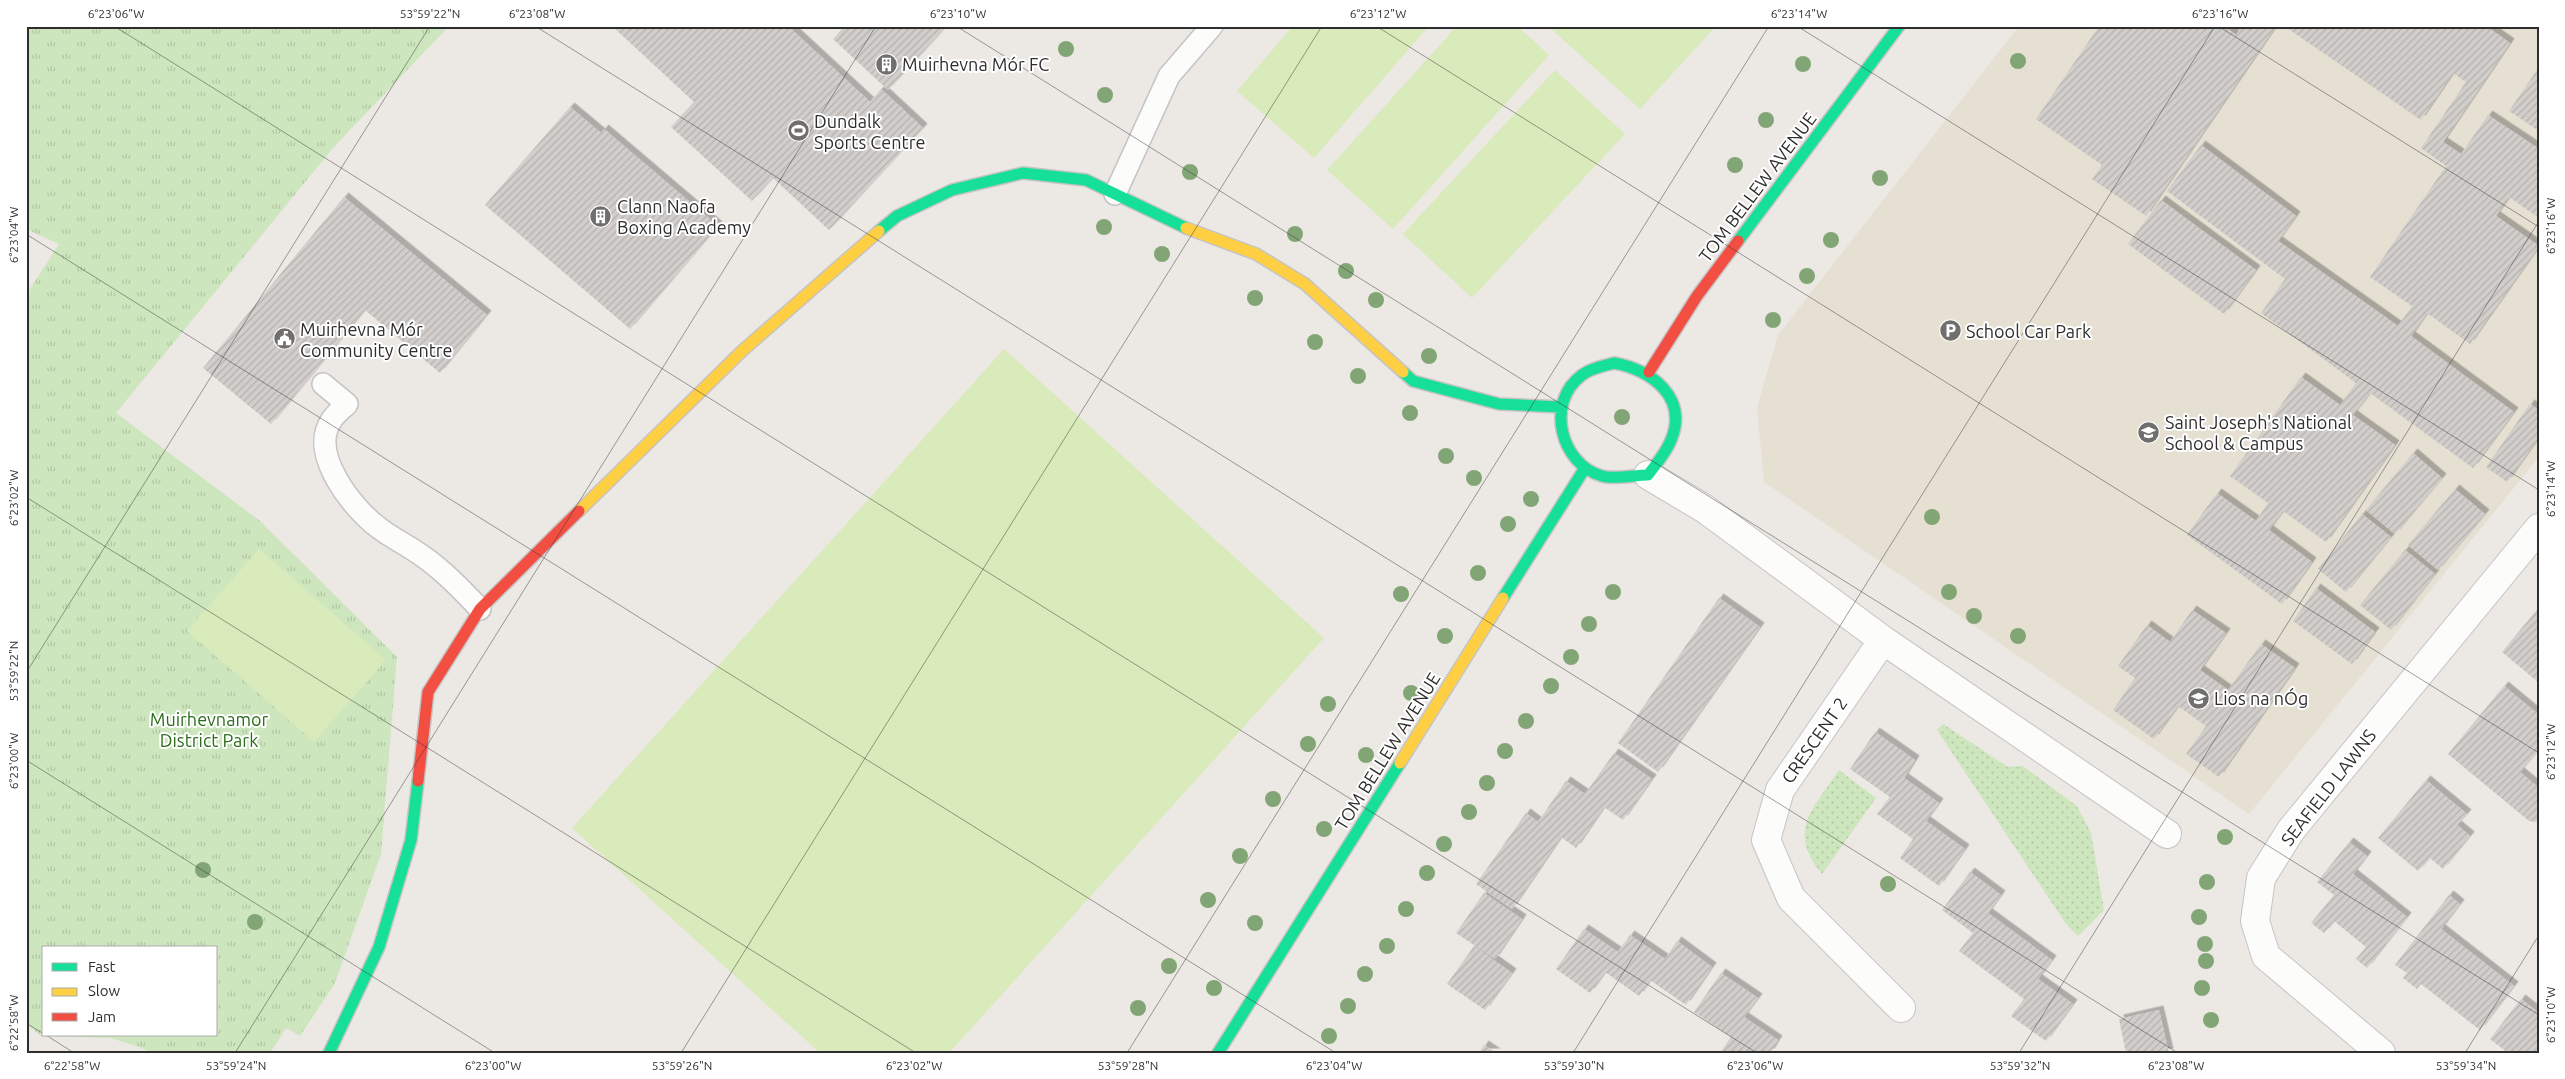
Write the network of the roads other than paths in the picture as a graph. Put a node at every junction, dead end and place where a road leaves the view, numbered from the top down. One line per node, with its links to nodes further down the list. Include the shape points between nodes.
1 (1212, 26): 3 (lane, via 1169,76)
2 (1898, 26): 4 (street, TOM BELLEW AVENUE, via 1697,296)
3 (1115, 194): 6 (street, via 1184,227 1256,254 1305,284 1413,381 1499,404); 10 (street, via 1086,180 1023,173 952,190 897,216 742,351)
4 (1649, 372): 6 (street, via 1632,365 1614,363 1596,367 1580,376 1568,390); 8 (street, via 1671,399 1674,417 1673,434 1666,451)
5 (323, 384): 10 (lane, via 347,404 330,421 326,438 326,452 343,489 369,520 421,555)
6 (1561, 407): 7 (street, via 1564,441 1572,456)
7 (1585, 468): 8 (street, via 1602,476 1620,478); 15 (street, TOM BELLEW AVENUE)
8 (1648, 474): 11 (street, via 1704,509)
9 (2534, 542): 16 (street, SEAFIELD LAWNS, via 2291,830 2262,878 2255,921 2266,956)
10 (480, 609): 14 (street, via 428,692 411,840 379,947)
11 (1883, 640): 12 (street); 13 (street, CRESCENT 2, via 1780,790 1766,840 1791,898)
12 (2167, 834)
13 (1901, 1008)
14 (329, 1053)
15 (1218, 1053)
16 (2380, 1053)

